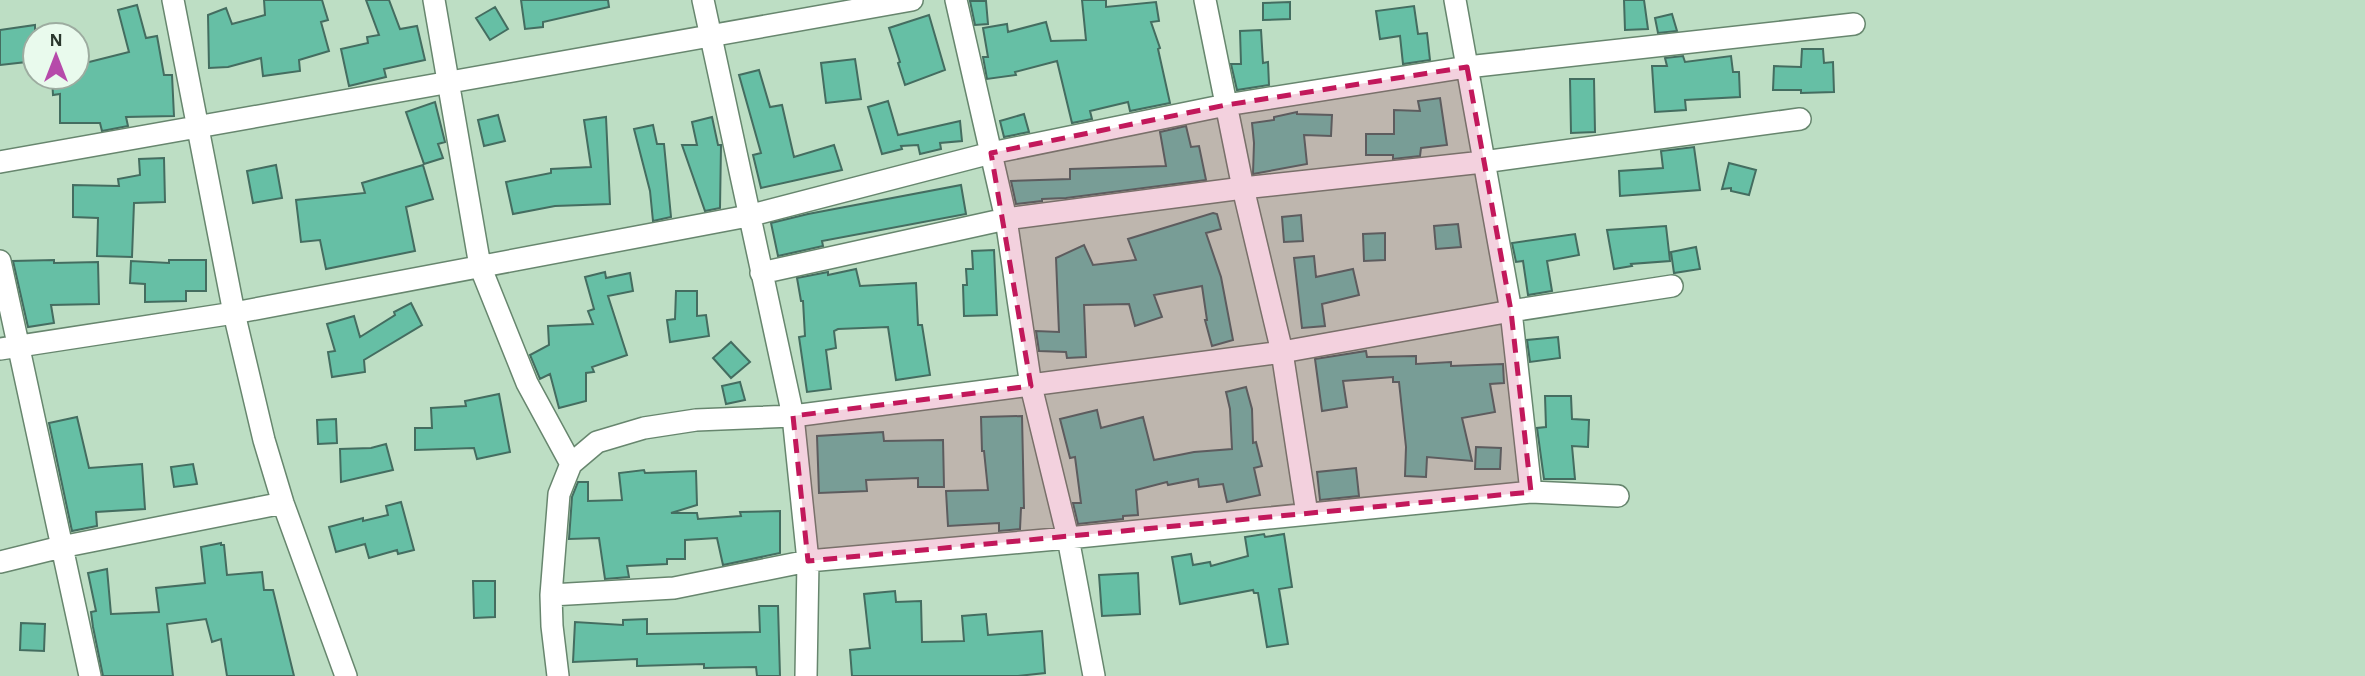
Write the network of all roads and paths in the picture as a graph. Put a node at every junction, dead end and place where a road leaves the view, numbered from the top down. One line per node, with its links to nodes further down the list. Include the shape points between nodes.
1 (173, 0): 14 (street)
2 (434, 0): 11 (street)
3 (703, 0): 9 (street)
4 (912, 0): 9 (street)
5 (956, 0): 15 (street)
6 (1205, 0): 12 (street)
7 (1455, 0): 10 (street)
8 (1854, 24): 10 (street)
9 (709, 36): 11 (street); 19 (street)
10 (1467, 67): 12 (street); 17 (street)
11 (447, 83): 14 (street); 22 (street)
12 (1226, 106): 15 (street); 18 (street)
13 (1800, 119): 17 (street)
14 (198, 127): 16 (street); 26 (street)
15 (991, 153): 19 (street); 20 (street)
16 (0, 162)
17 (1483, 162): 18 (street); 25 (street)
18 (1243, 188): 20 (street); 28 (street)
19 (748, 216): 22 (street); 23 (street)
20 (1006, 219): 23 (street); 29 (street)
21 (0, 261): 27 (street)
22 (480, 266): 26 (street); 31 (street, via 527,383)
23 (761, 273): 30 (street)
24 (1672, 286): 25 (street)
25 (1511, 311): 28 (street); 32 (street)
26 (234, 313): 27 (street); 34 (street)
27 (9, 348): 37 (street)
28 (1282, 352): 29 (street); 35 (street)
29 (1031, 386): 30 (street); 36 (street)
30 (793, 416): 31 (street, via 696,420 644,428 597,443); 38 (street)
31 (571, 464): 40 (street, via 559,494)
32 (1531, 492): 33 (street); 35 (street)
33 (1618, 496)
34 (283, 503): 37 (street); 42 (street)
35 (1307, 514): 36 (street)
36 (1068, 538): 38 (street); 45 (street)
37 (61, 547): 39 (street); 41 (street)
38 (808, 561): 40 (street, via 674,588); 44 (street)
39 (0, 562)
40 (551, 595): 43 (street)
41 (90, 676)
42 (346, 676)
43 (558, 676)
44 (806, 676)
45 (1094, 676)

